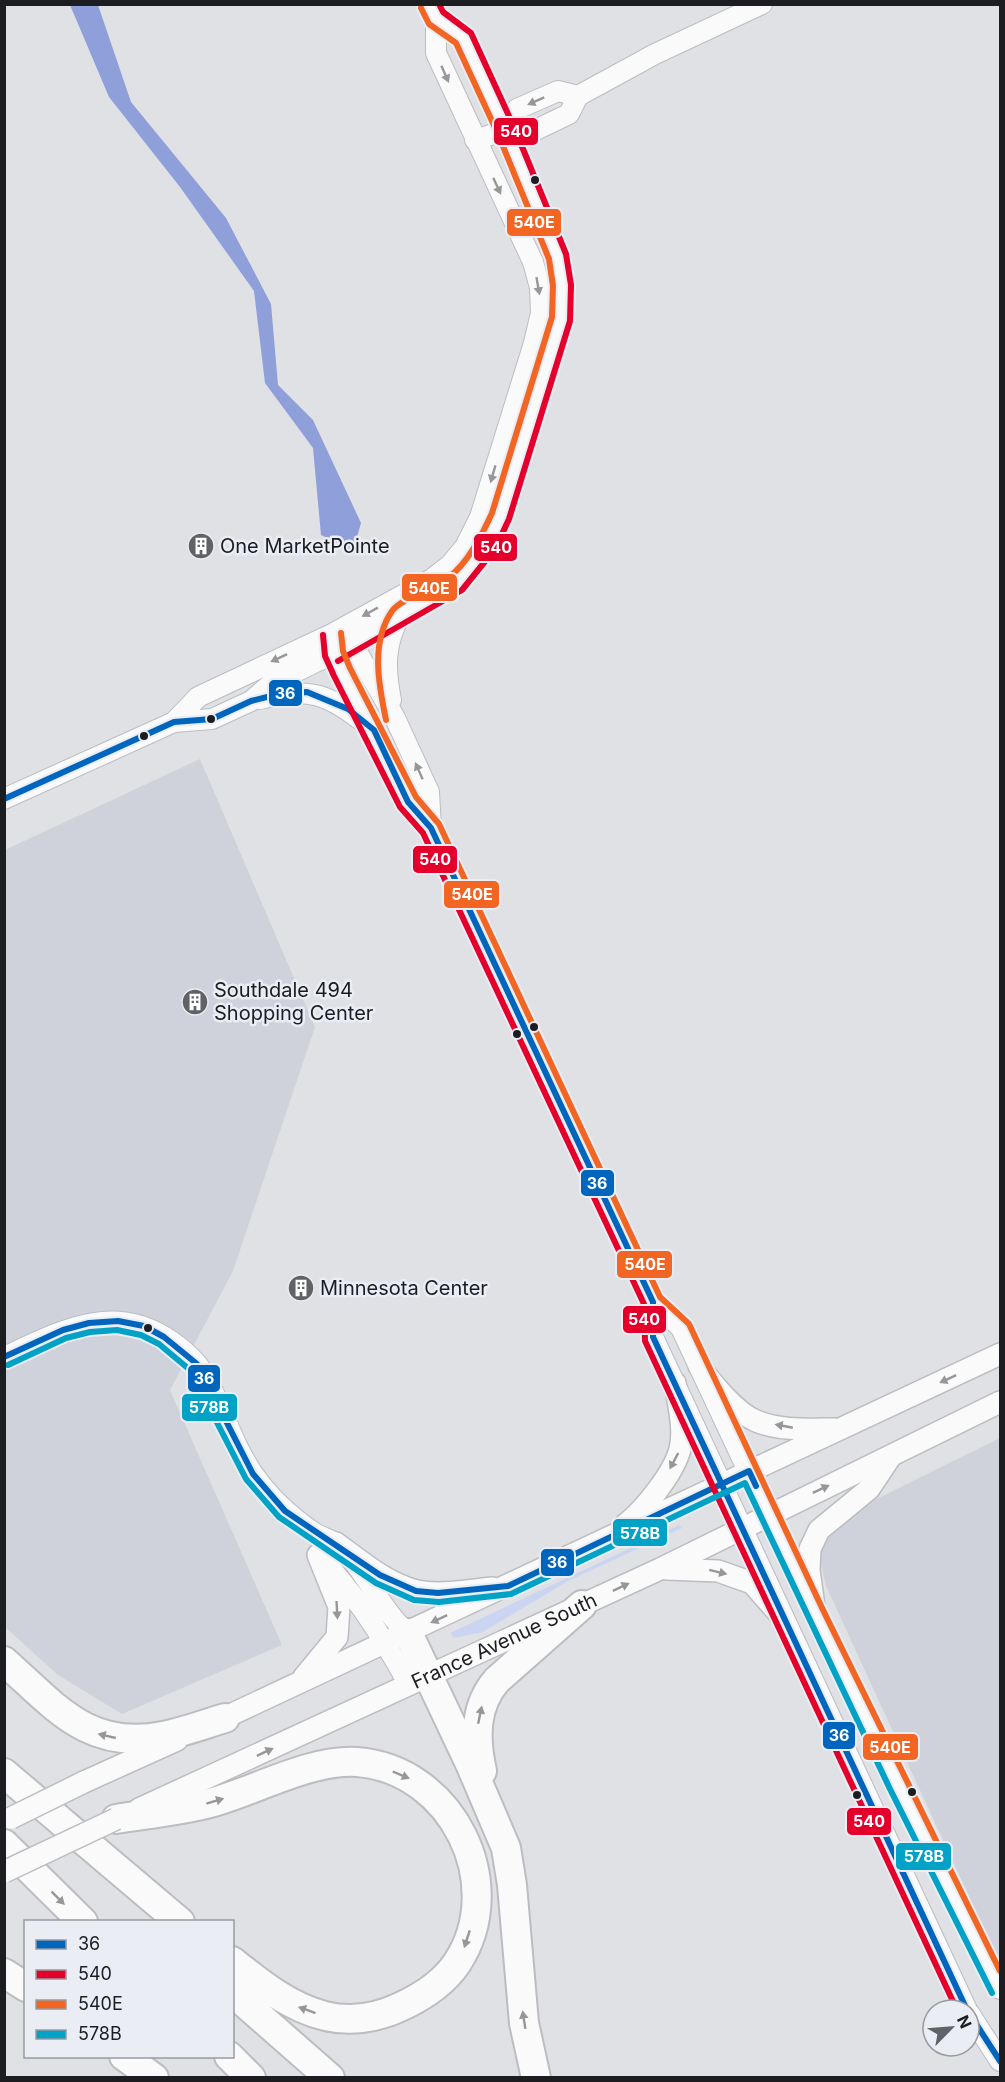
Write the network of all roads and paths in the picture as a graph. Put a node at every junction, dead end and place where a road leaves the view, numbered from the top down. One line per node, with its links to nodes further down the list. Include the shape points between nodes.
1 (762, 4): 3 (street, via 655,54 578,96 558,91 517,109)
2 (433, 11): 3 (street, via 463,37); 4 (street, one-way to 4, via 436,53)
3 (506, 130): 4 (street); 5 (street, via 558,257 561,319 488,544 456,583)
4 (475, 140): 7 (street, one-way to 7, via 533,262 540,288 541,313 529,362 480,517 465,547 432,579)
5 (400, 616): 6 (street); 9 (street, via 387,647 385,671)
6 (352, 643): 7 (street); 9 (street)
7 (333, 644): 8 (street); 10 (street, one-way to 10, via 198,696); 11 (street)
8 (251, 701): 10 (street, via 212,719); 11 (street, via 307,692 348,709)
9 (395, 717): 13 (street, one-way to 9, via 429,792)
10 (174, 722): 12 (street)
11 (374, 730): 13 (street, via 408,802)
12 (4, 799)
13 (431, 828): 14 (street)
14 (653, 1302): 17 (street, via 681,1329); 18 (street, via 653,1337)
15 (1000, 1354): 20 (main road, one-way to 20)
16 (4, 1357): 26 (street, via 63,1330 89,1323 118,1321 144,1326 164,1337 198,1364 259,1482 285,1511)
17 (699, 1366): 20 (main road, one-way to 17, via 798,1429 756,1421 721,1394); 22 (street)
18 (675, 1383): 23 (street); 28 (main road, one-way to 28, via 680,1450 663,1482 637,1515)
19 (1000, 1402): 21 (main road, France Avenue South)
20 (842, 1429): 22 (main road)
21 (892, 1455): 24 (main road, France Avenue South, one-way to 21); 33 (main road, via 869,1489 819,1530 810,1549 808,1570)
22 (749, 1471): 23 (main road); 24 (street)
23 (721, 1485): 25 (street); 28 (main road)
24 (768, 1514): 25 (main road, France Avenue South); 33 (street)
25 (740, 1528): 30 (main road, France Avenue South); 34 (street)
26 (315, 1534): 27 (street); 29 (street)
27 (336, 1543): 31 (main road, via 380,1575 416,1591 438,1593); 35 (street, via 397,1624)
28 (601, 1543): 31 (main road)
29 (318, 1555): 35 (street); 38 (main road, one-way to 38, via 339,1607 337,1637)
30 (660, 1569): 32 (main road, France Avenue South, one-way to 30); 34 (main road, one-way to 34, via 718,1570 752,1583)
31 (508, 1586): 35 (main road, one-way to 35)
32 (582, 1605): 37 (main road, France Avenue South); 41 (highway, one-way to 32, via 479,1756 478,1719 483,1702 497,1680)
33 (815, 1614): 51 (street)
34 (782, 1617): 53 (street)
35 (397, 1638): 37 (highway); 38 (main road)
36 (4, 1661): 39 (highway, one-way to 36, via 163,1736 116,1739 96,1734 77,1725)
37 (419, 1680): 41 (highway); 42 (main road, France Avenue South, one-way to 37)
38 (298, 1684): 39 (main road)
39 (225, 1718): 43 (main road, bridge, via 84,1782)
40 (4, 1775): 46 (highway); 47 (highway)
41 (491, 1814): 61 (highway, one-way to 41, via 520,1987 506,1848)
42 (116, 1819): 44 (main road, France Avenue South, bridge); 48 (highway, one-way to 48, via 209,1803 325,1765 358,1762 413,1780 454,1818 473,1867 472,1922 457,1963 420,1998 379,2015 345,2020 298,2006 271,1992)
43 (6, 1826): 45 (highway, one-way to 45)
44 (4, 1872)
45 (81, 1920)
46 (151, 1920)
47 (178, 1920)
48 (234, 1963)
49 (4, 1973): 50 (highway)
50 (24, 1986)
51 (1000, 1989)
52 (234, 1994): 60 (highway)
53 (961, 1998)
54 (981, 2032): 57 (street)
55 (127, 2058): 58 (highway)
56 (231, 2058): 59 (highway)
57 (1000, 2061)
58 (154, 2078)
59 (251, 2078)
60 (330, 2078)
61 (536, 2078)

